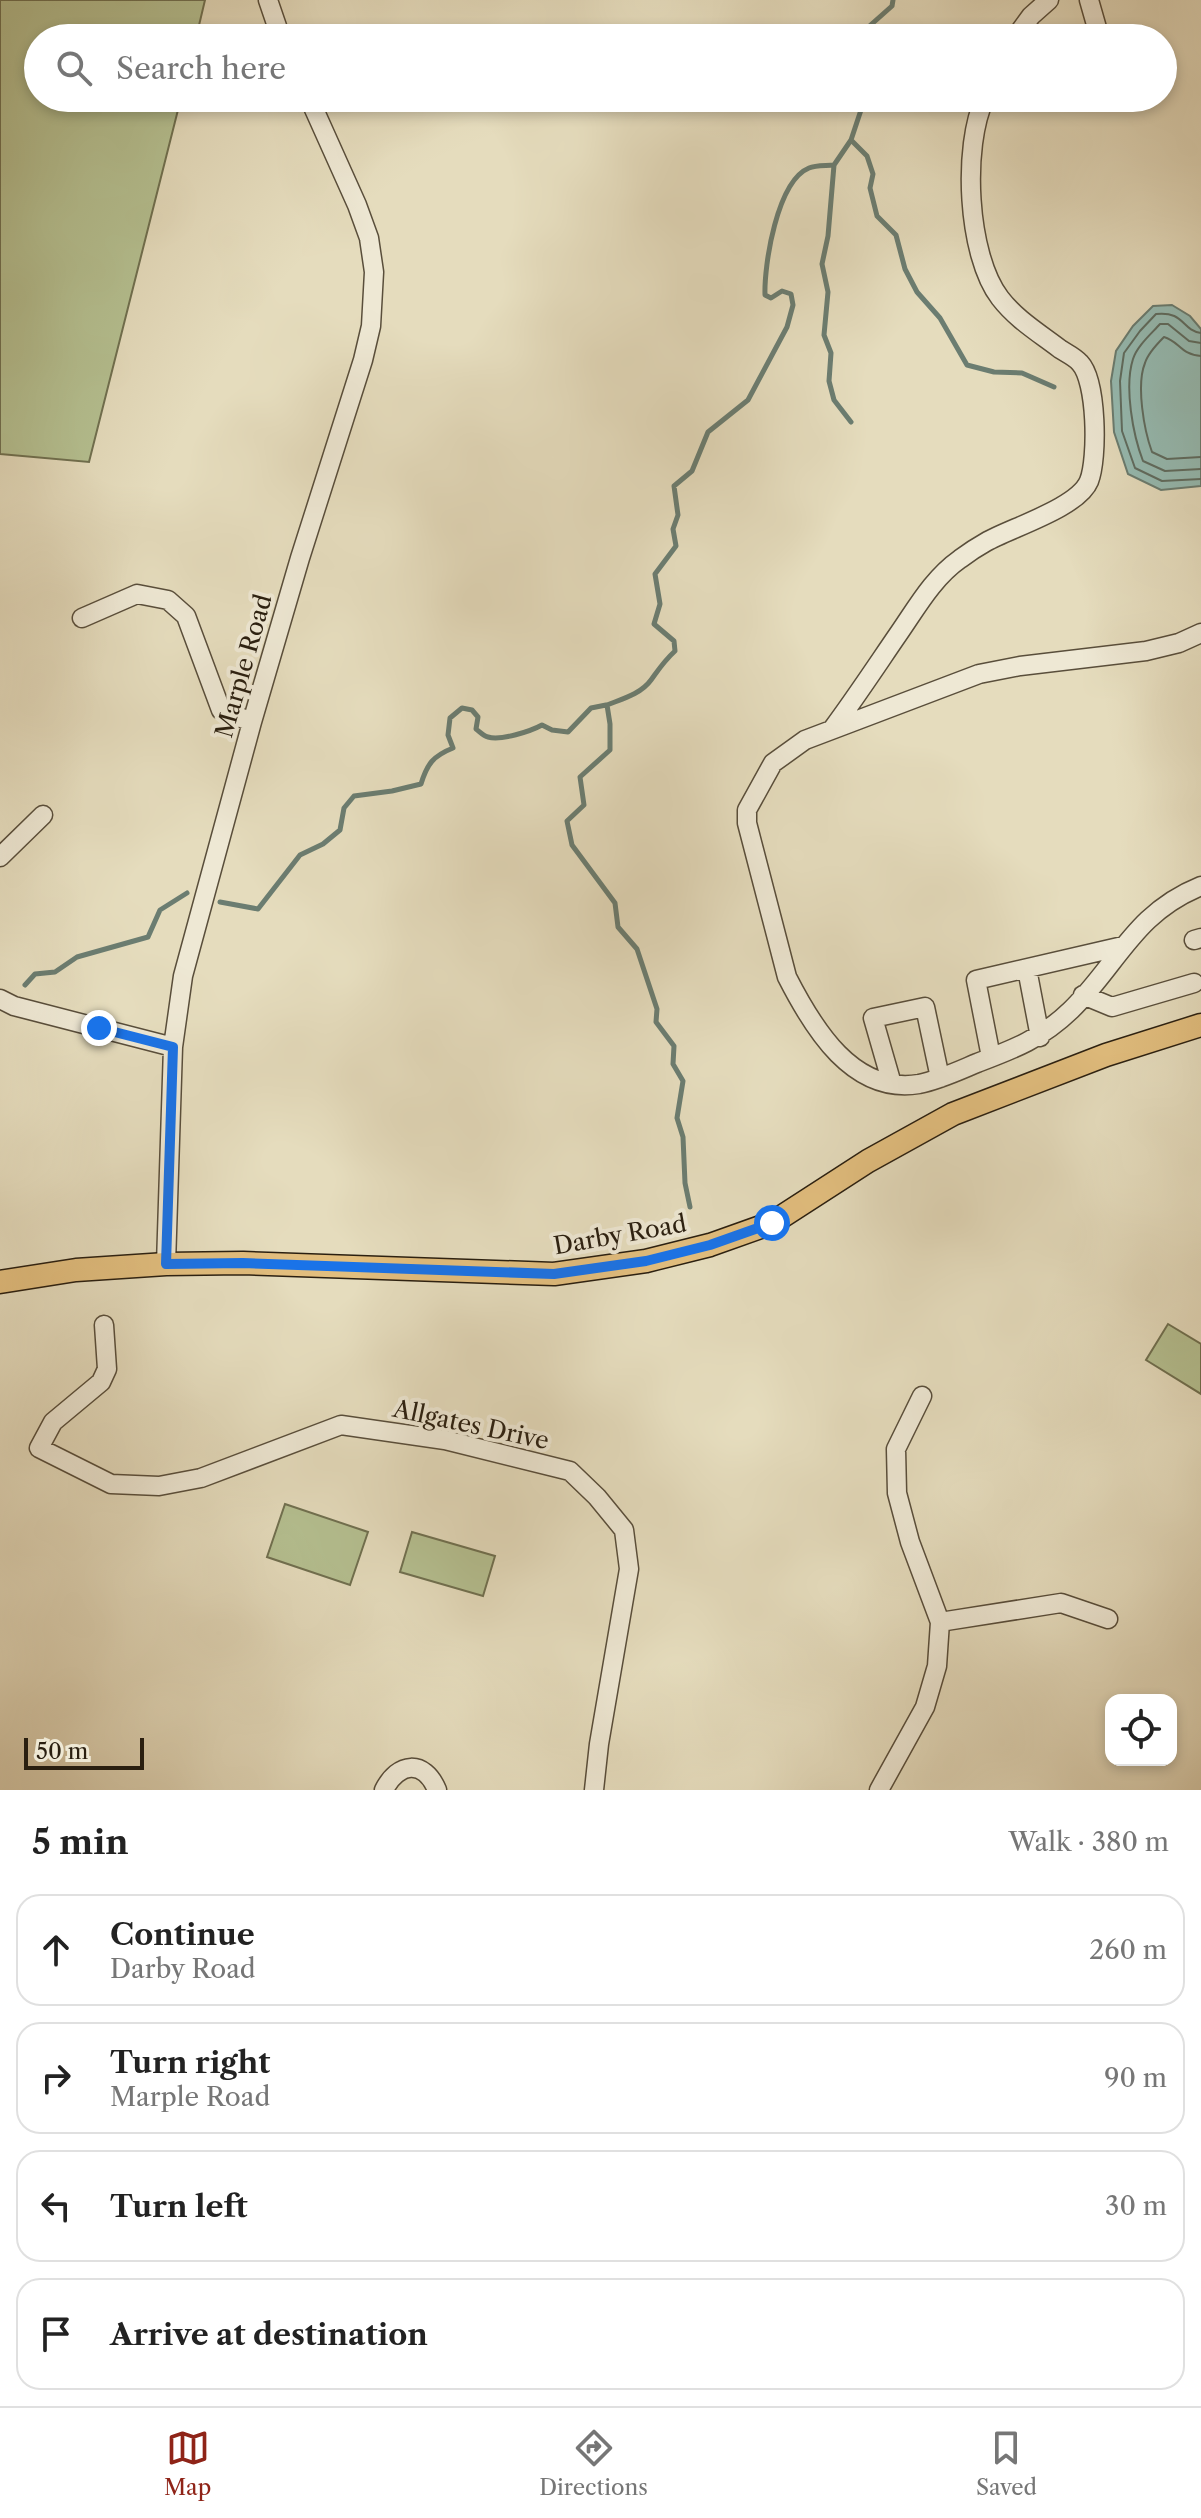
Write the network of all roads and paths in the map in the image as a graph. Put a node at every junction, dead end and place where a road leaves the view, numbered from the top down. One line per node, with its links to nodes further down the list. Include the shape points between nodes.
1 (268, 0): 4 (street)
2 (1049, 0): 5 (street)
3 (1089, 0): 6 (street)
4 (276, 24)
5 (1031, 24)
6 (1096, 24)
7 (315, 112): 11 (street, Marple Road, via 369,238 374,272 371,326)
8 (980, 112): 12 (street, via 972,151 974,223 983,263 998,296 1022,321 1082,364 1096,438 1093,469 1087,486 1067,502 987,541 935,580)
9 (82, 618): 11 (street, via 137,594 168,600 186,616 221,710)
10 (1201, 633): 12 (street, via 1146,651 979,674)
11 (252, 722): 23 (street, Marple Road, via 183,976)
12 (832, 730): 26 (street, via 805,740 773,763 747,810 747,823 797,998 844,1060 868,1077)
13 (43, 815): 14 (street)
14 (0, 857)
15 (1201, 886): 16 (street, via 1167,904)
16 (1123, 946): 17 (street); 19 (street)
17 (1027, 969): 22 (street); 24 (street, via 976,980)
18 (1194, 983): 19 (street, via 1112,1007)
19 (1083, 995): 22 (street)
20 (0, 999): 23 (street)
21 (1201, 1025): 27 (main road, Darby Road, via 953,1114 772,1223 646,1261 554,1274)
22 (1040, 1037): 24 (street)
23 (173, 1047): 27 (street, Marple Road)
24 (991, 1057): 25 (street)
25 (940, 1078): 26 (street); 26 (street, via 925,1007 873,1018)
26 (892, 1084)
27 (166, 1264): 28 (main road, Darby Road)
28 (0, 1282)
29 (104, 1325): 35 (street, Allgates Drive, via 107,1369 101,1382 53,1422 39,1448 111,1484 159,1486 201,1478 341,1425 445,1440 570,1471 624,1530 629,1569)
30 (922, 1396): 32 (street, via 896,1449 897,1493)
31 (1108, 1619): 32 (street, via 1061,1603)
32 (940, 1622): 36 (street, via 937,1666 925,1707)
33 (384, 1790): 34 (street, via 397,1771 408,1767 429,1777)
34 (437, 1790)
35 (594, 1790)
36 (879, 1790)

